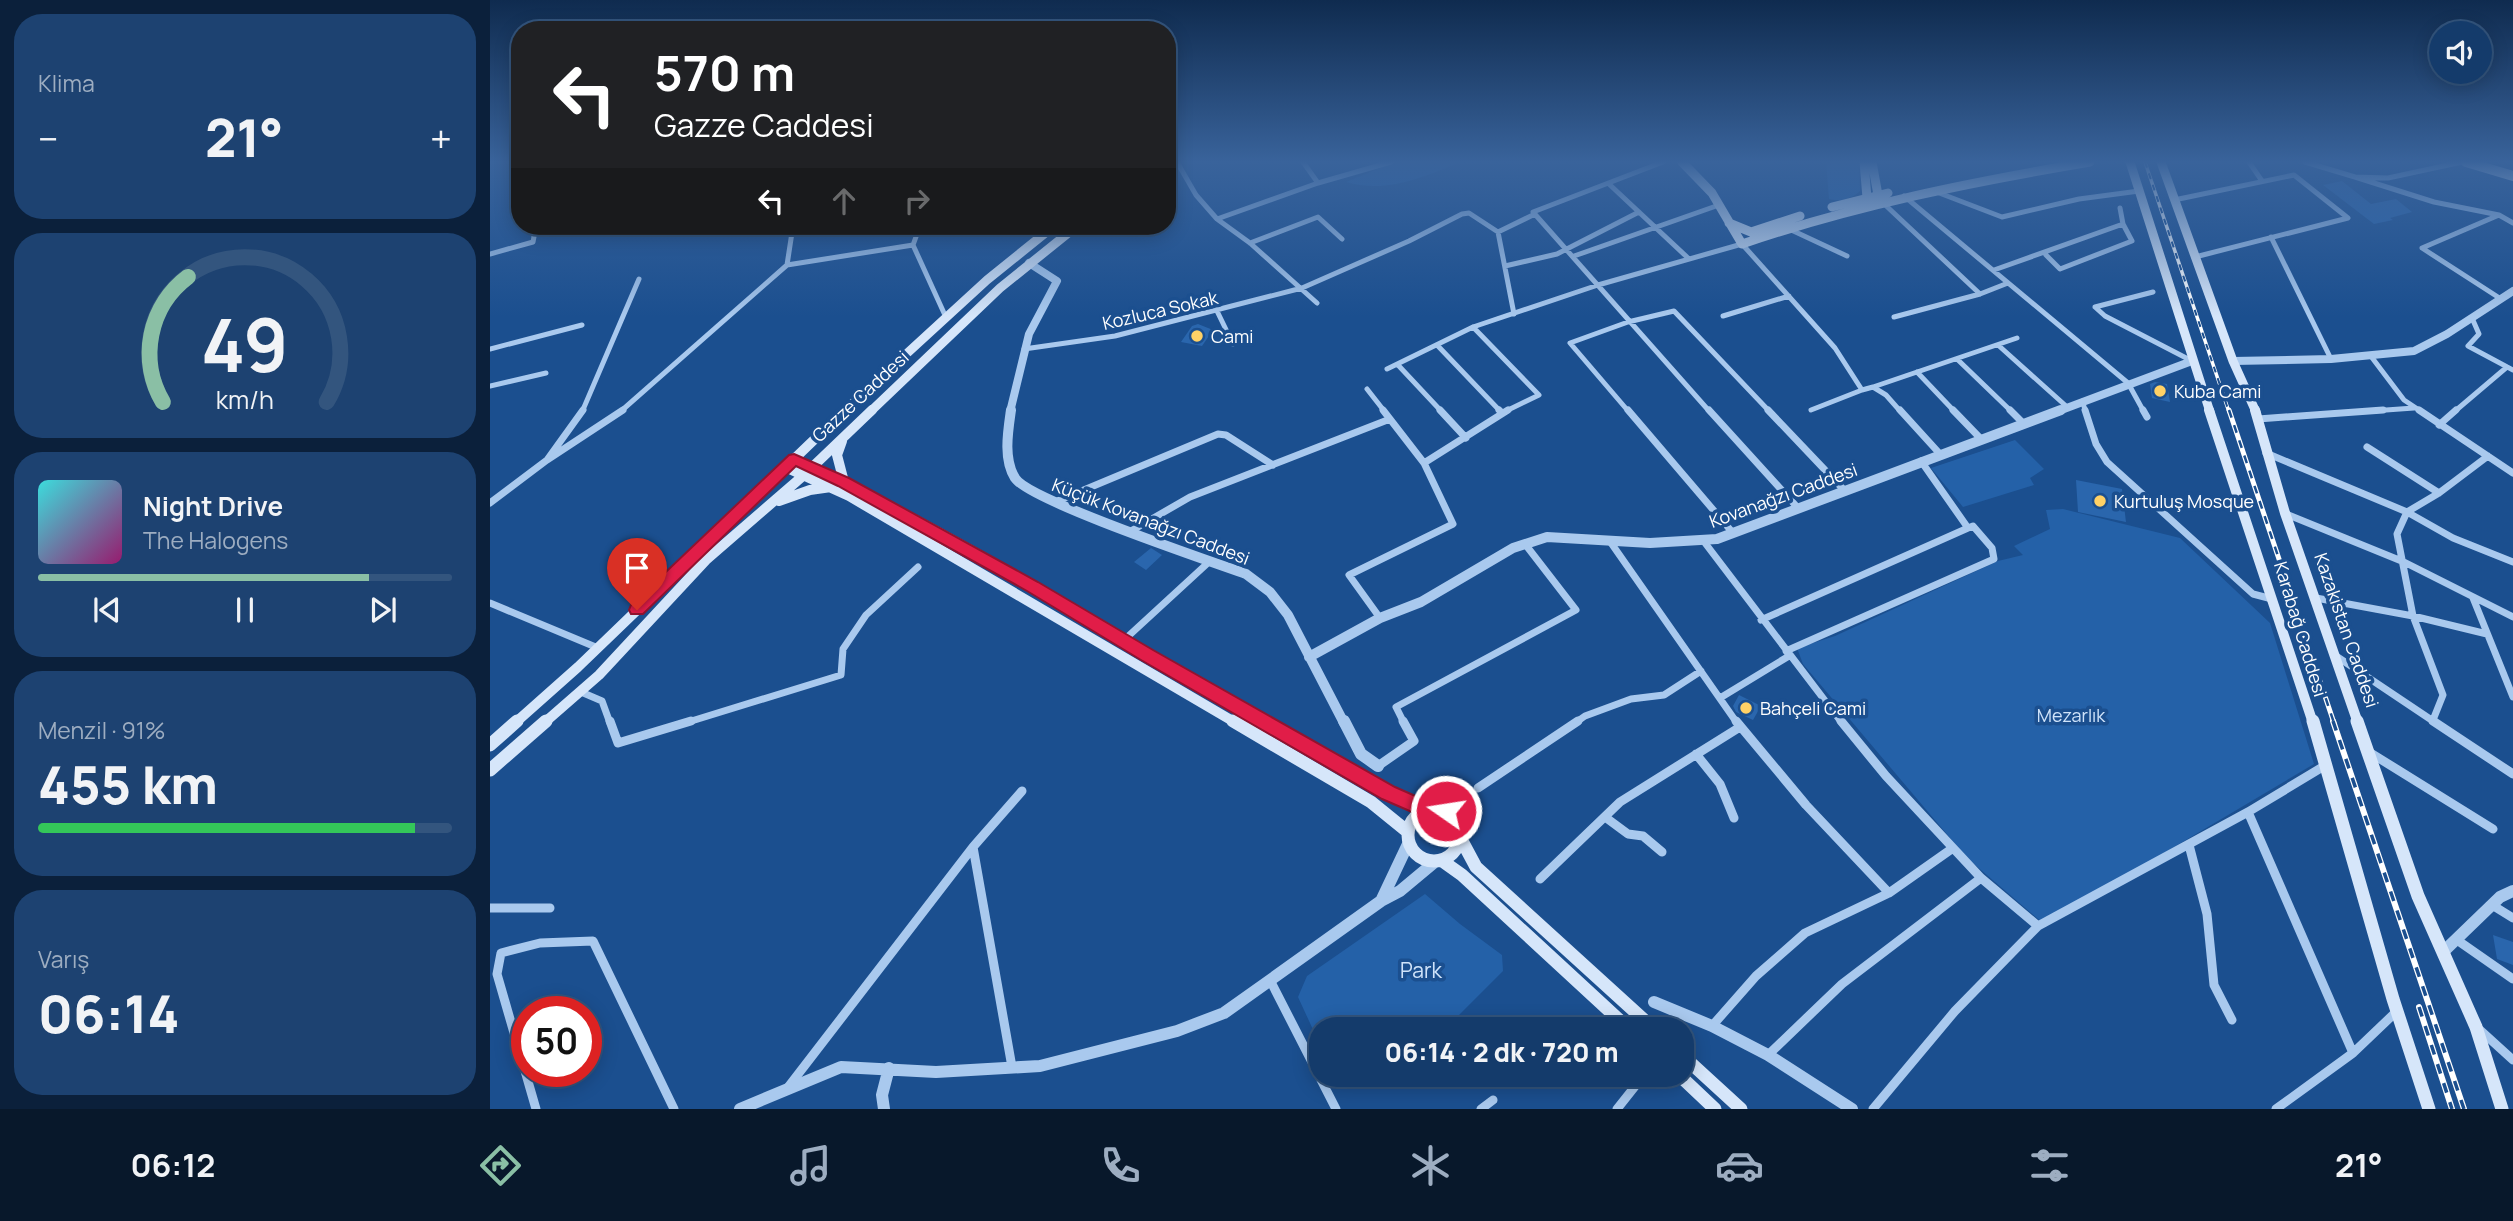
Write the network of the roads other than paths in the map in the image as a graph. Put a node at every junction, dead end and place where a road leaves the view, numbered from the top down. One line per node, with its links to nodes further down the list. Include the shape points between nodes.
1 (1212, 214): 22 (street)
2 (1232, 214): 22 (street)
3 (1464, 214): 54 (street, Kozluca Sokak)
4 (1470, 214): 28 (street, Kozluca Sokak)
5 (1535, 214): 28 (street); 40 (street)
6 (1636, 214): 40 (street)
7 (1641, 214): 26 (street)
8 (1694, 214): 26 (street)
9 (1724, 214): 23 (main road)
10 (1819, 214): 34 (main road)
11 (1831, 214): 27 (main road)
12 (1896, 214): 57 (street)
13 (1926, 214): 50 (street)
14 (1993, 214): 15 (street)
15 (2016, 214)
16 (2121, 214): 25 (street)
17 (2146, 214): 79 (main road, Karabağ Caddesi)
18 (2179, 214): 45 (main road, Kazakistan Caddesi)
19 (2343, 214): 35 (street, via 2348,218)
20 (2494, 214): 21 (street)
21 (2500, 215): 24 (street); 59 (street, via 2422,248)
22 (1217, 219): 37 (street)
23 (1729, 223): 34 (main road); 38 (main road)
24 (2513, 223)
25 (2123, 224): 42 (street, via 2067,242); 42 (street, via 2132,241 2060,268)
26 (1655, 227): 43 (street); 46 (street)
27 (1787, 228): 34 (main road); 44 (street)
28 (1498, 232): 49 (street)
29 (534, 235): 41 (street, via 528,245)
30 (792, 235): 48 (street)
31 (917, 235): 39 (street)
32 (1043, 235): 63 (main road, Gazze Caddesi)
33 (1065, 235): 47 (main road, Gazze Caddesi)
34 (1754, 235): 38 (main road)
35 (2271, 237): 45 (street); 78 (street)
36 (1342, 239): 37 (street, via 1318,217)
37 (1250, 243): 54 (street)
38 (1742, 244): 46 (street); 58 (street)
39 (913, 245): 48 (street); 63 (street)
40 (1567, 249): 43 (street); 49 (street)
41 (490, 254)
42 (2046, 255): 50 (street)
43 (1574, 256): 53 (street)
44 (1847, 256)
45 (2195, 257): 80 (main road, Kazakistan Caddesi)
46 (1688, 258): 53 (street)
47 (1029, 263): 75 (street, Küçük Kovanağzı Caddesi, via 1056,281); 101 (main road, Gazze Caddesi)
48 (787, 265): 108 (street, via 629,406)
49 (1505, 266): 62 (street)
50 (1994, 270): 52 (street)
51 (639, 279): 108 (street, via 581,415)
52 (2008, 283): 57 (street); 86 (street)
53 (1598, 285): 62 (street); 67 (street)
54 (1302, 288): 60 (street); 61 (street, Kozluca Sokak)
55 (2513, 291): 59 (street)
56 (2153, 292): 79 (street, via 2095,307)
57 (1980, 294): 65 (street)
58 (1789, 296): 64 (street); 90 (street, via 1835,348)
59 (2501, 299): 66 (street)
60 (1317, 303)
61 (1217, 311): 71 (street); 75 (street, Kozluca Sokak, via 1115,337)
62 (1514, 314): 69 (street)
63 (949, 316): 110 (main road, Gazze Caddesi)
64 (1723, 316)
65 (1894, 317)
66 (2472, 318): 76 (street, via 2414,351); 83 (street, via 2479,334 2468,346)
67 (1628, 322): 117 (street, via 1674,310); 122 (street); 127 (street, via 1570,343)
68 (582, 325): 74 (street)
69 (1474, 327): 72 (street); 95 (street, via 1539,395)
70 (2017, 338): 73 (street)
71 (1233, 344)
72 (1437, 345): 81 (street); 95 (street)
73 (1998, 345): 77 (street); 92 (street)
74 (490, 349)
75 (1024, 349): 119 (street, Küçük Kovanağzı Caddesi, via 1006,442 1007,462 1014,479 1027,491)
76 (2370, 355): 78 (street); 93 (street)
77 (1957, 359): 84 (street); 99 (street)
78 (2331, 359): 80 (street)
79 (2192, 361): 86 (street, Kovanağzı Caddesi); 137 (main road, Karabağ Caddesi)
80 (2233, 361): 98 (main road, Kazakistan Caddesi)
81 (1398, 365): 82 (street); 102 (street)
82 (1387, 369)
83 (2510, 369): 100 (street)
84 (1917, 372): 88 (street); 103 (street)
85 (546, 373): 87 (street)
86 (2128, 383): 91 (street, Kovanağzı Caddesi); 96 (street)
87 (490, 386)
88 (1873, 387): 90 (street); 106 (street, via 1886,395)
89 (1367, 389): 97 (street)
90 (1862, 390): 94 (street)
91 (2082, 401): 92 (street, Kovanağzı Caddesi); 137 (street, via 2096,444 2107,461 2253,594)
92 (2066, 406): 99 (street, Kovanağzı Caddesi)
93 (2415, 408): 98 (street); 100 (street)
94 (1811, 410)
95 (1502, 413): 102 (street)
96 (2147, 417)
97 (1390, 419): 111 (street); 112 (street)
98 (2258, 419): 105 (main road, Kazakistan Caddesi)
99 (2023, 423): 103 (street, Kovanağzı Caddesi)
100 (2439, 425): 107 (street)
101 (847, 432): 113 (main road, Gazze Caddesi); 115 (main road, via 837,455)
102 (1466, 438): 111 (street)
103 (1981, 439): 106 (street, Kovanağzı Caddesi)
104 (2367, 447): 118 (street)
105 (2266, 453): 123 (street); 124 (main road, Kazakistan Caddesi)
106 (1940, 454): 109 (street, Kovanağzı Caddesi)
107 (2487, 456): 114 (street); 118 (street)
108 (547, 460): 120 (street)
109 (1921, 461): 117 (street, Kovanağzı Caddesi); 125 (street)
110 (790, 463): 113 (main road); 145 (main road, Gazze Caddesi)
111 (1424, 463): 141 (street, via 1453,524 1349,575)
112 (1273, 465): 119 (street, via 1218,434); 126 (street, via 1190,497)
113 (807, 471): 115 (main road); 116 (main road); 121 (main road, Gazze Caddesi)
114 (2513, 473)
115 (844, 482): 144 (main road)
116 (831, 487): 121 (main road, via 801,492); 169 (main road, via 1362,797 1381,809)
117 (1844, 490): 122 (street, Kovanağzı Caddesi)
118 (2438, 493): 123 (street)
119 (1053, 502): 126 (street, Küçük Kovanağzı Caddesi)
120 (490, 503)
121 (770, 505): 150 (main road, Gazze Caddesi, via 706,560)
122 (1798, 508): 127 (street, Kovanağzı Caddesi)
123 (2407, 512): 132 (street, via 2397,534); 133 (street, via 2453,538)
124 (2285, 513): 132 (street); 135 (main road, Kazakistan Caddesi)
125 (1968, 528): 142 (street); 146 (street, via 1973,526 1992,548 1994,559)
126 (1131, 531): 131 (street, Küçük Kovanağzı Caddesi)
127 (1733, 533): 128 (street, Kovanağzı Caddesi)
128 (1702, 539): 129 (street, Kovanağzı Caddesi); 142 (street)
129 (1609, 540): 130 (street, Kovanağzı Caddesi, via 1547,537); 149 (street)
130 (1525, 544): 141 (street, Kovanağzı Caddesi); 159 (street, via 1576,610 1396,707 1414,741)
131 (1210, 561): 144 (street); 148 (street, Küçük Kovanağzı Caddesi, via 1246,574 1270,592 1288,615)
132 (2404, 562): 136 (street); 139 (street)
133 (2513, 562)
134 (918, 567): 150 (street, via 866,615 843,649 841,675 618,743 602,701)
135 (2316, 598): 139 (street); 147 (main road, Kazakistan Caddesi)
136 (2473, 598): 140 (street); 143 (street)
137 (2274, 599): 158 (main road, Karabağ Caddesi)
138 (490, 603): 145 (street)
139 (2413, 616): 143 (street); 153 (street, via 2443,695)
140 (2513, 617)
141 (1381, 618): 148 (street, Kovanağzı Caddesi)
142 (1761, 620): 146 (street)
143 (2487, 634): 151 (street)
144 (1123, 641): 164 (main road, via 1388,793)
145 (598, 648): 155 (main road, Gazze Caddesi)
146 (1788, 654): 152 (street); 173 (street, via 1886,776)
147 (2336, 656): 153 (street); 156 (main road, Kazakistan Caddesi)
148 (1309, 657): 159 (street, Küçük Kovanağzı Caddesi, via 1361,754)
149 (1701, 671): 152 (street); 162 (street, via 1664,695 1631,699 1585,716)
150 (581, 692): 160 (main road, Gazze Caddesi)
151 (2513, 697)
152 (1720, 698): 154 (street)
153 (2433, 720): 161 (street)
154 (1740, 726): 157 (street); 179 (street, via 1806,806)
155 (490, 746)
156 (2368, 751): 168 (street); 187 (main road, Kazakistan Caddesi, via 2418,896)
157 (1696, 754): 166 (street, via 1620,802); 167 (street, via 1720,784)
158 (2327, 765): 165 (street); 191 (main road, Karabağ Caddesi)
159 (1378, 766)
160 (490, 770)
161 (2513, 774)
162 (1478, 788)
163 (1022, 791): 172 (street)
164 (1428, 810): 169 (main road, via 1413,820); 170 (main road, via 1453,816 1462,831)
165 (2248, 812): 171 (street); 197 (street)
166 (1605, 817): 174 (street, via 1628,834 1643,836); 177 (street)
167 (1734, 818)
168 (2493, 829)
169 (1408, 838): 175 (main road, via 1419,857); 180 (street)
170 (1461, 839): 175 (main road, via 1452,855); 193 (main road, via 1476,867)
171 (2189, 845): 185 (street); 194 (street, via 2207,914 2214,985)
172 (973, 847): 201 (street); 205 (street)
173 (1953, 848): 176 (street); 179 (street)
174 (1662, 852)
175 (1438, 860): 180 (street); 192 (main road, via 1462,875)
176 (1981, 878): 185 (street); 198 (street, via 1828,997)
177 (1540, 879)
178 (2513, 891): 181 (street)
179 (1889, 893): 195 (street, via 1805,933 1756,976)
180 (1381, 901): 189 (street)
181 (2492, 905): 184 (street); 186 (street)
182 (490, 908): 183 (street)
183 (550, 908)
184 (2513, 918)
185 (2038, 926): 217 (street, via 1955,1011)
186 (2457, 940): 187 (street); 188 (street)
187 (2443, 952): 196 (main road, Kazakistan Caddesi)
188 (2513, 979)
189 (1271, 982): 201 (street, via 1224,1013 1177,1031 1040,1066); 211 (street)
190 (1654, 1002): 195 (street)
191 (2397, 1011): 197 (street); 219 (main road, Karabağ Caddesi)
192 (1616, 1017)
193 (1641, 1017)
194 (2232, 1020)
195 (1713, 1026): 198 (street)
196 (2476, 1027): 199 (street); 220 (main road, Kazakistan Caddesi)
197 (2353, 1054): 218 (street)
198 (1768, 1055): 216 (street)
199 (2513, 1060)
200 (1694, 1066): 215 (main road)
201 (1012, 1067): 202 (street, via 936,1072)
202 (889, 1068): 205 (street, via 841,1066); 210 (street, via 882,1096)
203 (1634, 1087): 213 (street)
204 (1692, 1087): 214 (main road)
205 (787, 1089): 209 (street)
206 (1493, 1100): 212 (street)
207 (536, 1109): 208 (street, via 497,974 501,953 540,943 593,941)
208 (674, 1109)
209 (740, 1109)
210 (884, 1109)
211 (1336, 1109)
212 (1481, 1109)
213 (1617, 1109)
214 (1715, 1109)
215 (1741, 1109)
216 (1853, 1109)
217 (1873, 1109)
218 (2276, 1109)
219 (2429, 1109)
220 (2502, 1109)

